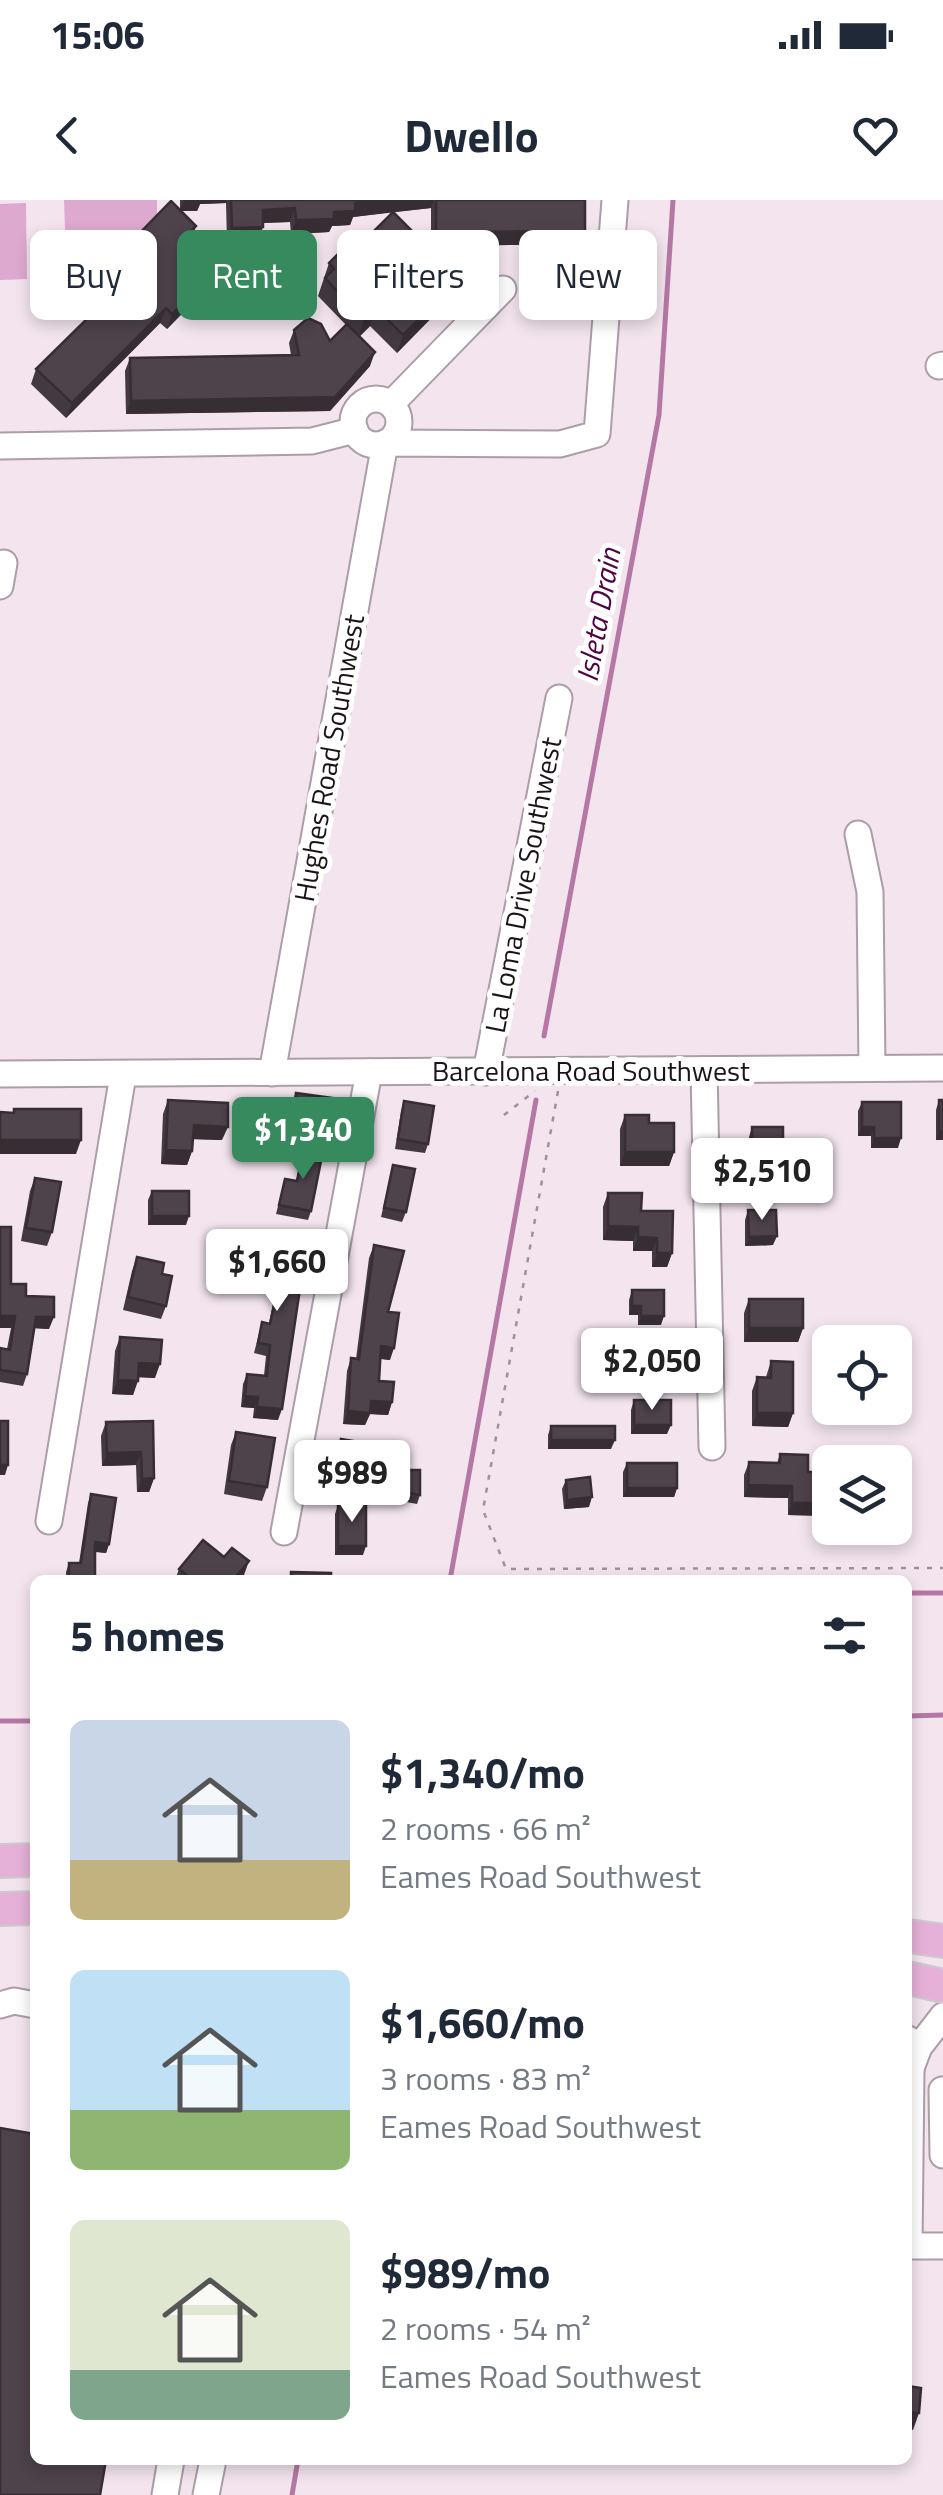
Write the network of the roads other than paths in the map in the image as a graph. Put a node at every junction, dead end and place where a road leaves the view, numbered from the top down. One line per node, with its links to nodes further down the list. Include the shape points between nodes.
1 (614, 200): 5 (street, via 597,434 560,444)
2 (503, 289): 3 (street)
3 (391, 404): 4 (street, via 362,404); 5 (street, via 400,425)
4 (355, 430): 5 (street, via 364,442); 6 (street, via 312,441)
5 (386, 443): 14 (street, Hughes Road Southwest)
6 (0, 446)
7 (559, 698): 13 (street, La Loma Drive Southwest)
8 (858, 834): 9 (street, via 870,892)
9 (872, 1068): 10 (street, Barcelona Road Southwest); 11 (street, Barcelona Road Southwest)
10 (943, 1068)
11 (704, 1070): 13 (street, Barcelona Road Southwest); 17 (street)
12 (369, 1072): 13 (street, Barcelona Road Southwest); 14 (street, Barcelona Road Southwest); 19 (street)
13 (486, 1072)
14 (272, 1073): 16 (street, Barcelona Road Southwest)
15 (0, 1074): 16 (street, Barcelona Road Southwest)
16 (123, 1075): 18 (street)
17 (712, 1447)
18 (49, 1521)
19 (284, 1532)
20 (30, 1860): 21 (main road)
21 (0, 1861)
22 (30, 1908): 23 (main road)
23 (0, 1909)
24 (912, 1937): 25 (main road)
25 (943, 1943): 26 (street)
26 (926, 1982)
27 (30, 2004): 28 (street)
28 (0, 2005)
29 (943, 2016): 30 (street, via 918,2047)
30 (912, 2070)
31 (912, 2079): 32 (street)
32 (942, 2090): 33 (street)
33 (943, 2154)
34 (912, 2246): 35 (street)
35 (943, 2246)
36 (170, 2465): 38 (street)
37 (212, 2465): 39 (street)
38 (165, 2495)
39 (206, 2495)

